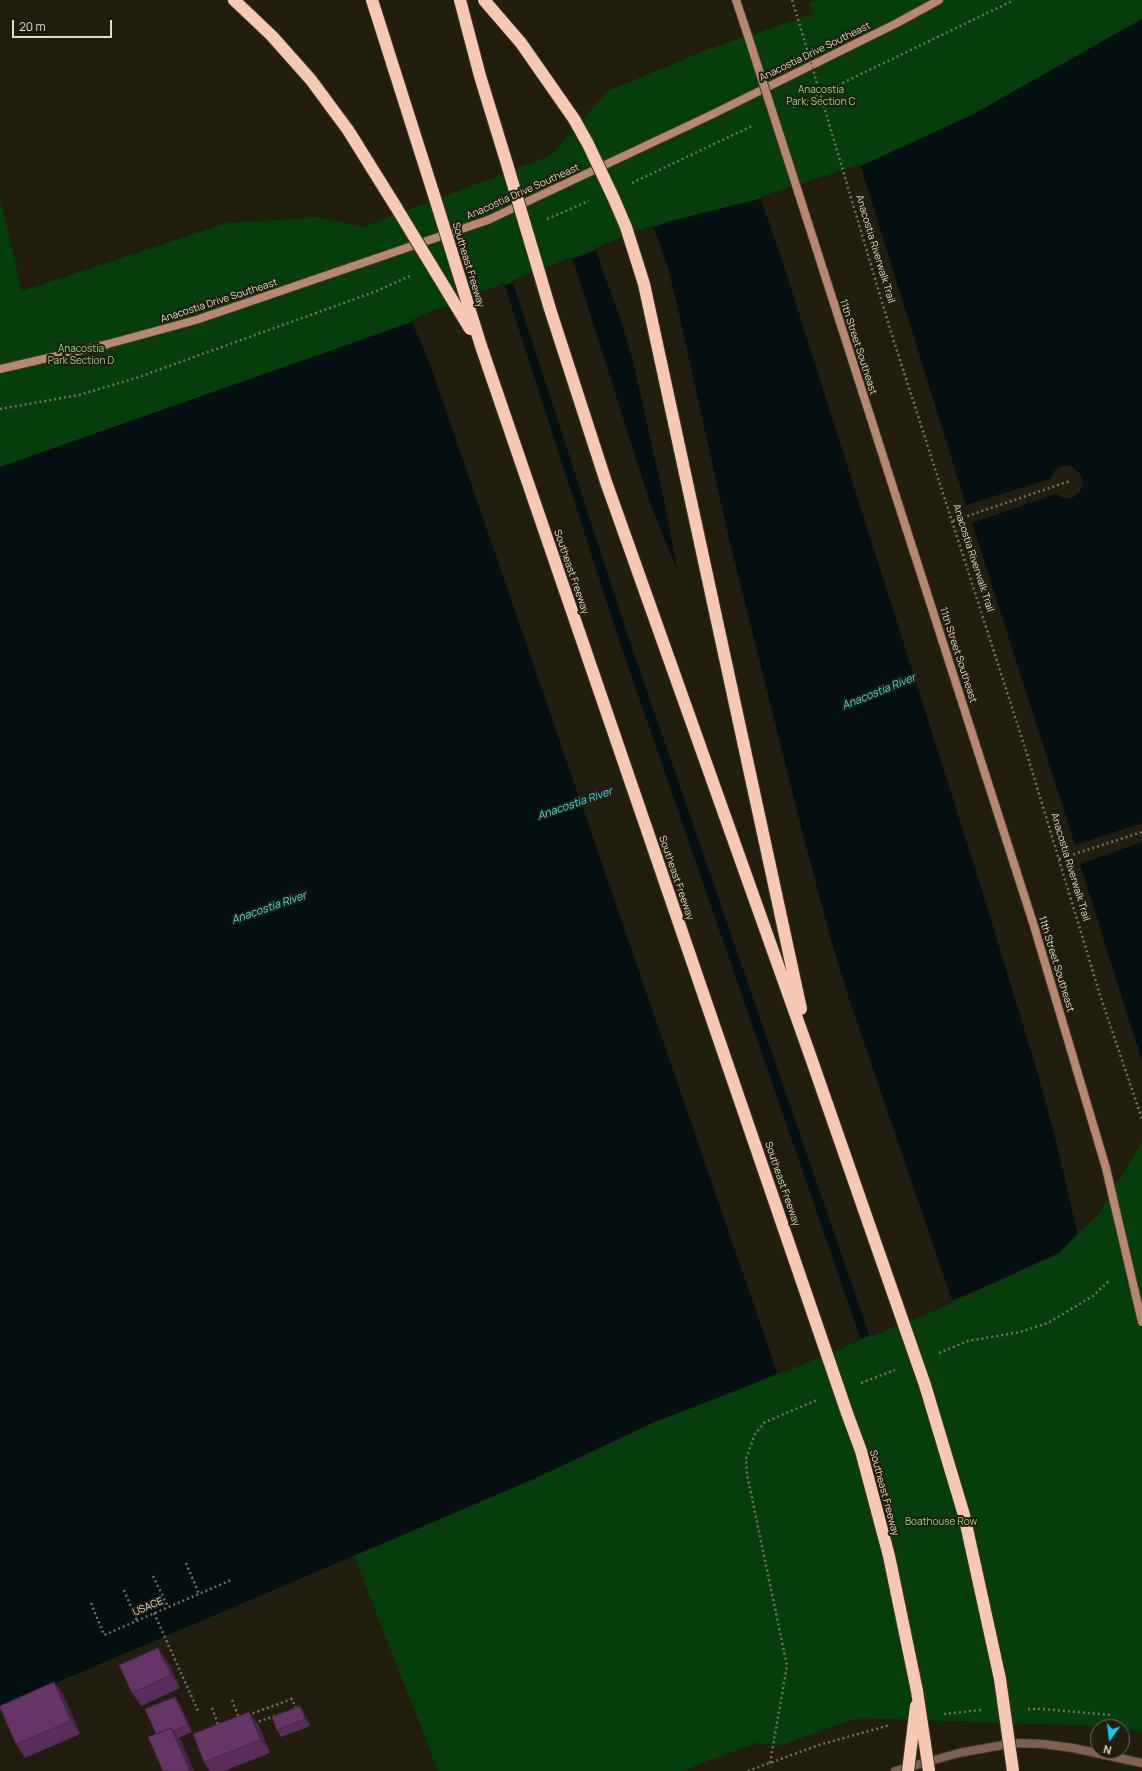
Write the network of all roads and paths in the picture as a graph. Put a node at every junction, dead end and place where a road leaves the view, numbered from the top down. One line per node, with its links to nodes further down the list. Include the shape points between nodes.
1 (234, 0): 8 (highway, bridge, via 292,58 348,130)
2 (372, 0): 8 (highway, Southeast Freeway, bridge)
3 (460, 0): 14 (highway, bridge, via 478,70 606,482)
4 (484, 0): 14 (highway, bridge, via 521,43 574,119 626,227 644,284)
5 (736, 0): 16 (main road, 11th Street Southeast, bridge, via 1034,926 1106,1168)
6 (792, 0): 11 (path, Anacostia Riverwalk Trail, bridge, via 890,329)
7 (939, 0): 9 (main road, Anacostia Drive Southeast, via 725,108 488,220 196,320)
8 (481, 346): 26 (highway, Southeast Freeway, bridge, via 861,1451 889,1556)
9 (0, 369)
10 (1070, 481): 11 (path)
11 (953, 520): 13 (path, Anacostia Riverwalk Trail, bridge)
12 (1142, 832): 13 (path)
13 (1059, 859): 15 (path, Anacostia Riverwalk Trail, bridge, via 1100,995)
14 (810, 1055): 36 (highway, bridge, via 925,1385 964,1515 1000,1679)
15 (1142, 1120)
16 (1142, 1322)
17 (186, 1563): 21 (path)
18 (153, 1576): 23 (path)
19 (231, 1580): 21 (path, USACE)
20 (124, 1590): 25 (path)
21 (198, 1594): 23 (path, USACE)
22 (91, 1603): 25 (path, USACE, via 104,1635)
23 (168, 1607): 24 (path, USACE)
24 (154, 1613): 25 (path, USACE); 29 (path)
25 (137, 1621)
26 (917, 1691): 34 (highway, bridge); 35 (highway, Southeast Freeway, bridge)
27 (232, 1700): 30 (path, via 239,1718 292,1699 296,1708)
28 (212, 1708): 31 (path)
29 (199, 1714)
30 (252, 1724)
31 (222, 1732)
32 (1142, 1763): 33 (street, via 1073,1748 1014,1743 959,1753)
33 (895, 1771)
34 (908, 1771)
35 (929, 1771)
36 (1014, 1771)

